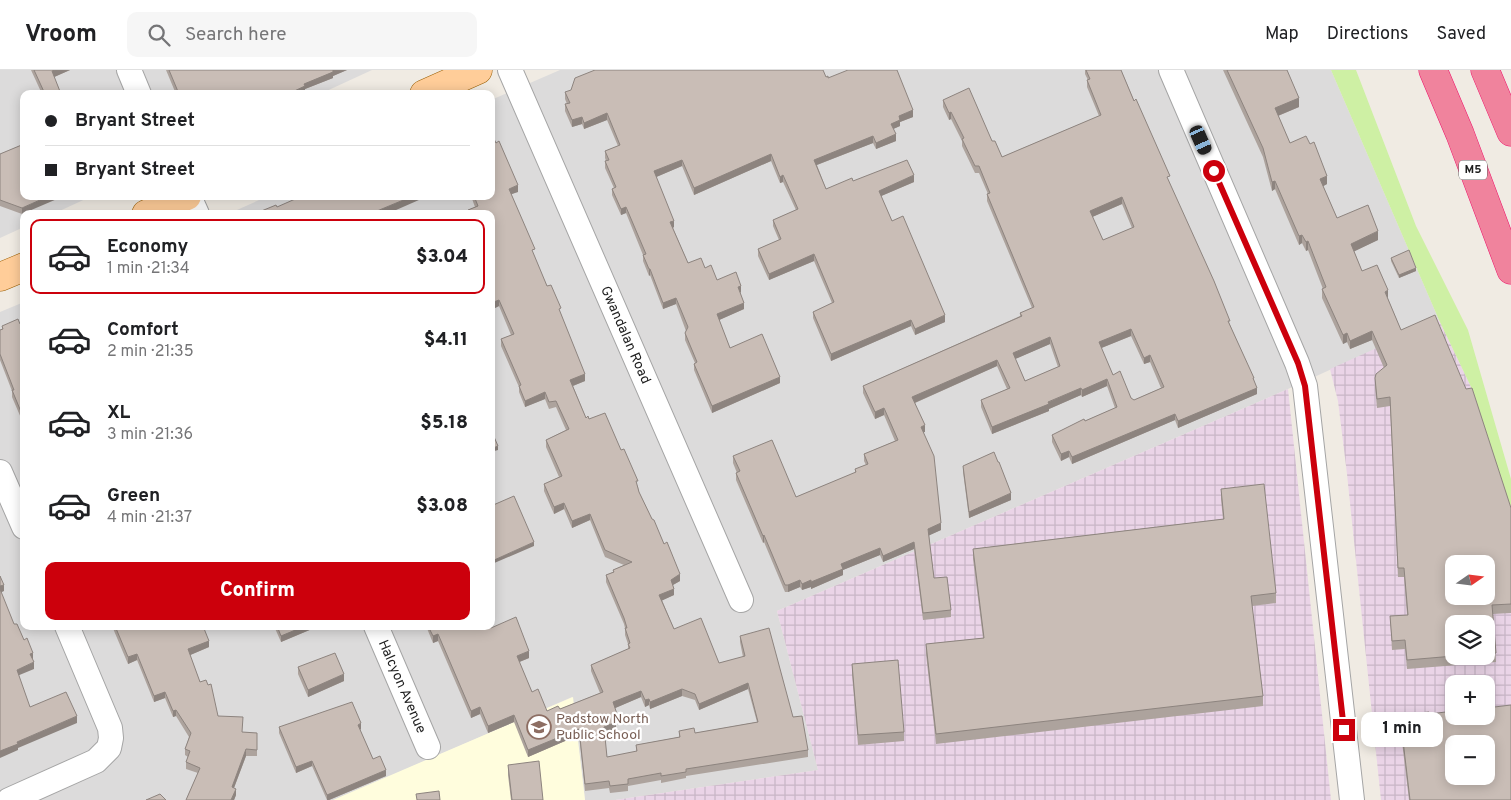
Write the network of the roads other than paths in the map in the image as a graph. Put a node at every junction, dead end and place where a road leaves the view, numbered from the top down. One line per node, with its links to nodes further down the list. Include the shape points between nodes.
1 (129, 70): 7 (street)
2 (476, 70): 8 (main road)
3 (510, 70): 17 (street, Gwandalan Road)
4 (1171, 70): 22 (street, via 1298,363 1305,386)
5 (1433, 70): 13 (highway, M5)
6 (1486, 70): 9 (highway)
7 (137, 90)
8 (433, 90)
9 (1511, 132)
10 (188, 200): 11 (main road)
11 (158, 210)
12 (20, 269): 14 (main road)
13 (1511, 270)
14 (0, 277)
15 (0, 472): 16 (street)
16 (20, 518)
17 (741, 600)
18 (69, 630): 21 (street, via 110,728 109,748 96,761)
19 (378, 630): 20 (street, Halcyon Avenue)
20 (428, 747)
21 (9, 800)
22 (1352, 800)

